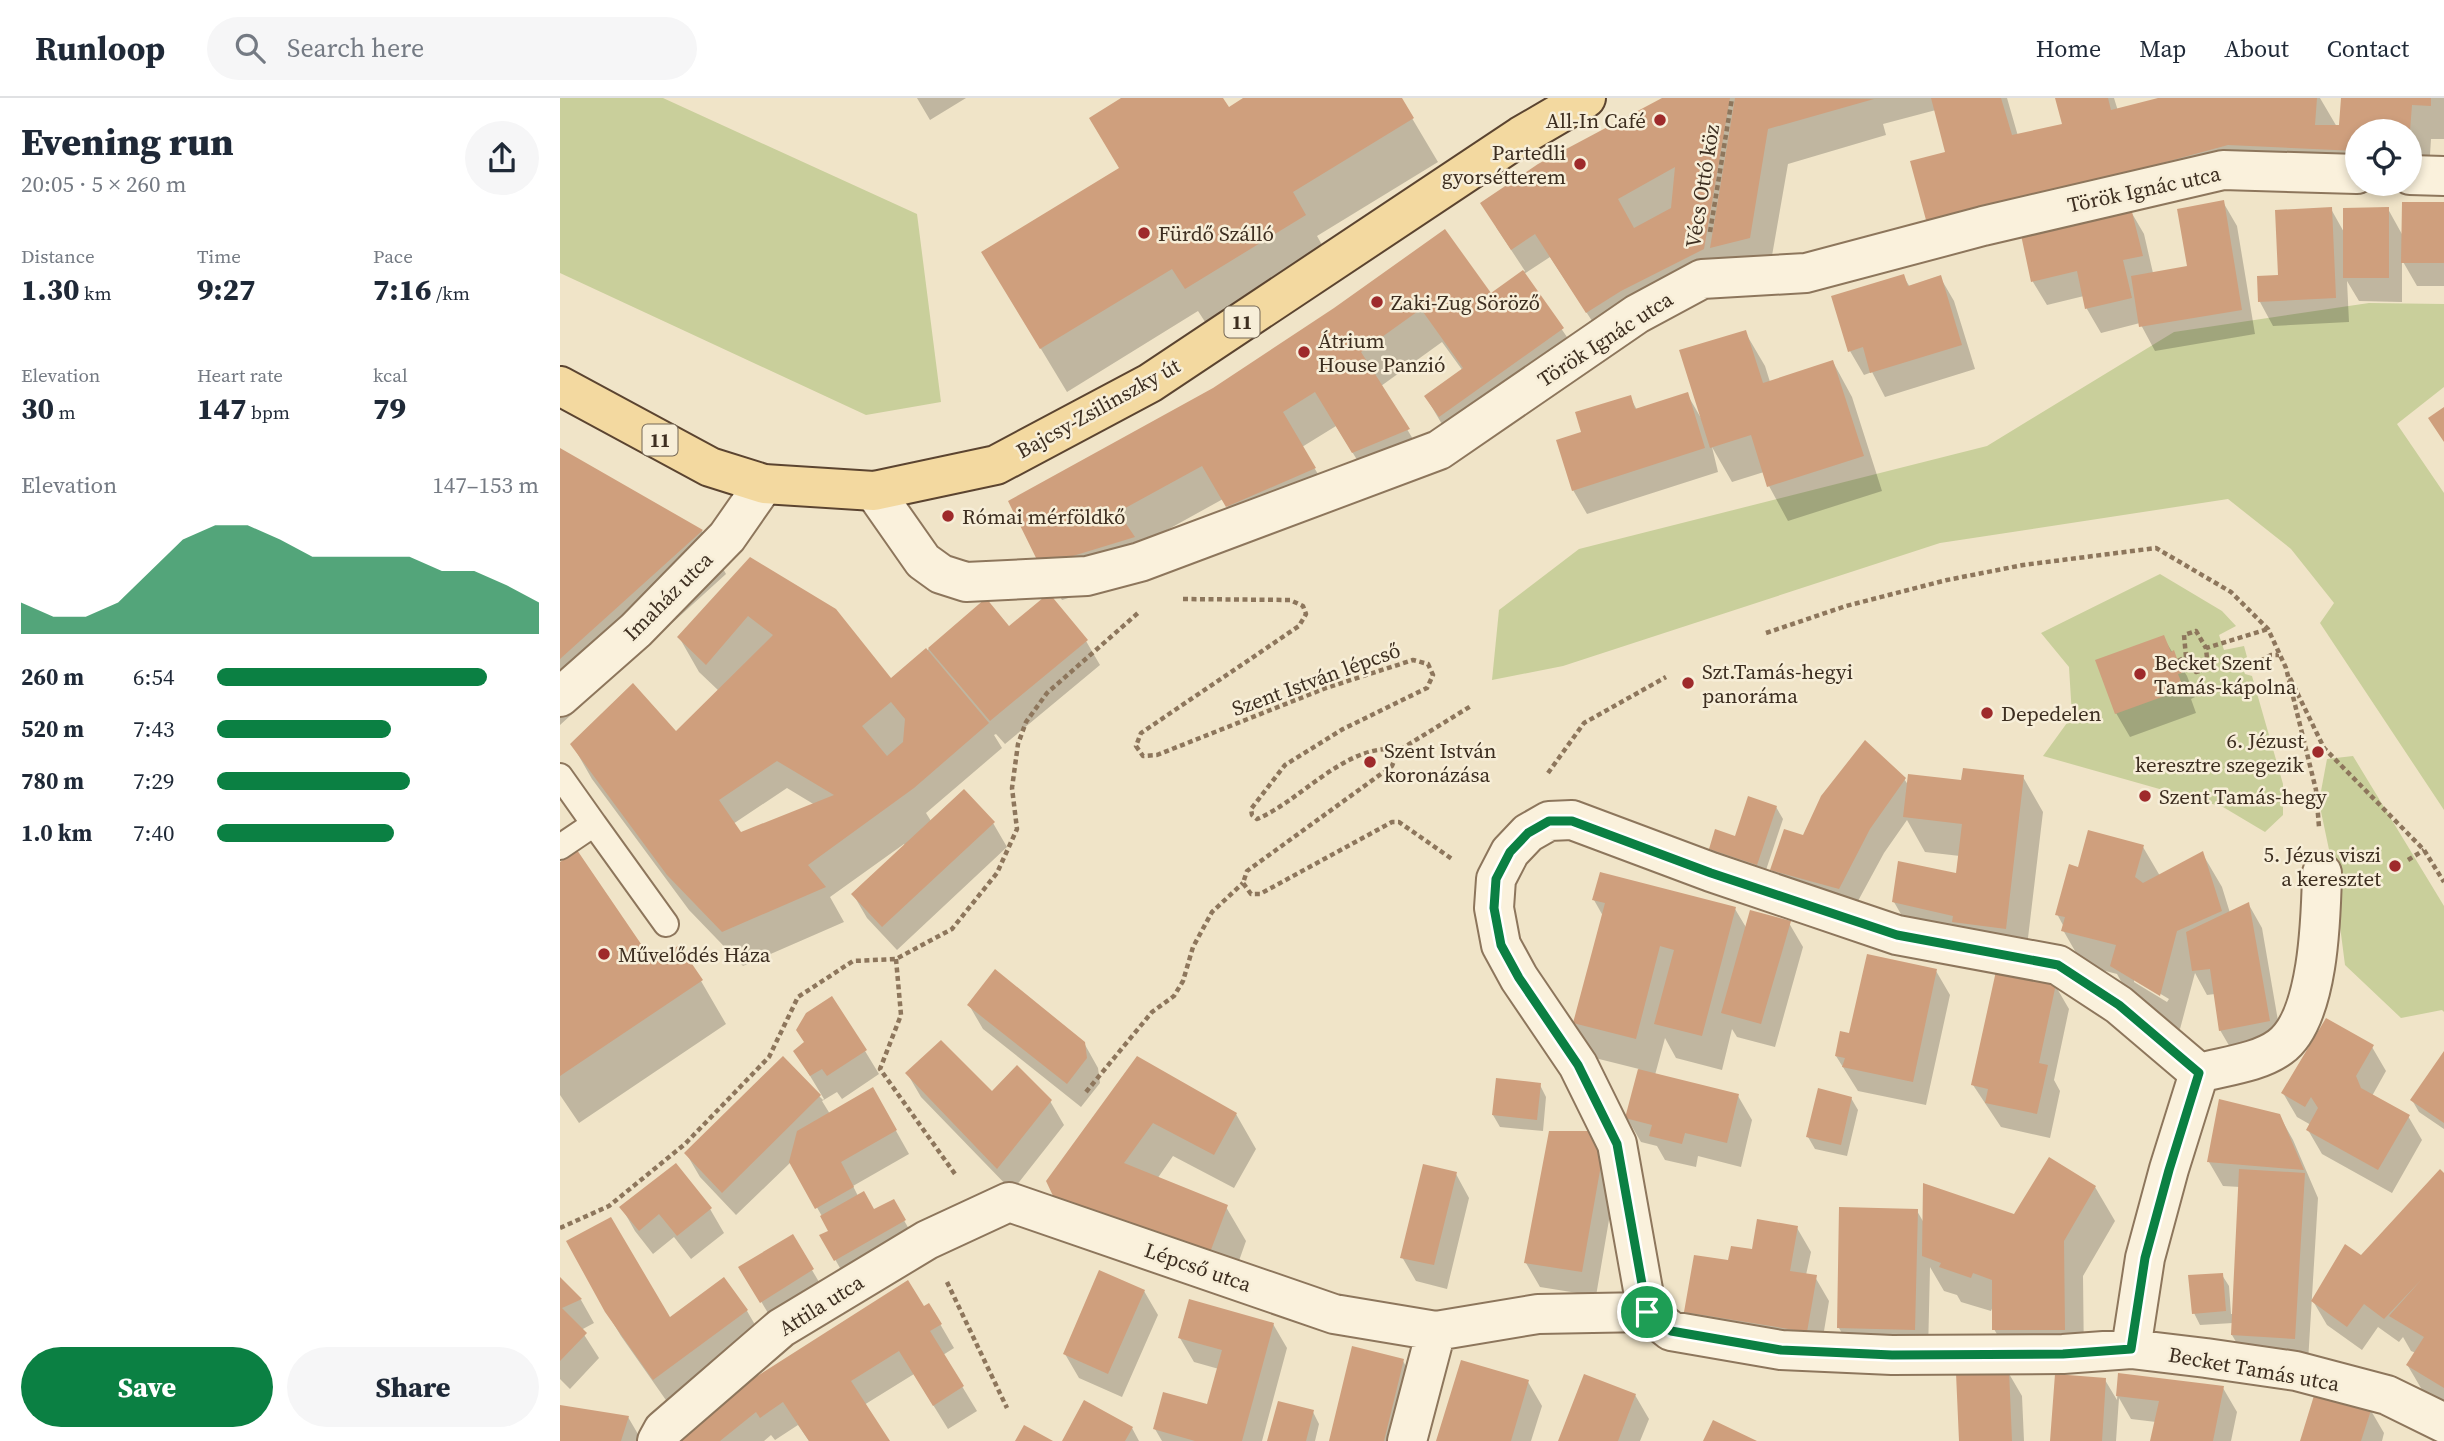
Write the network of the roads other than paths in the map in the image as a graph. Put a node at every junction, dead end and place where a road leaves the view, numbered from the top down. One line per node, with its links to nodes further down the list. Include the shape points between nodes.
1 (1586, 98): 7 (main road, Bajcsy-Zsilinszky út / 11, via 1521,136 1150,383 996,465)
2 (2345, 174): 7 (street, Török Ignác utca, via 2223,170 1806,273 1702,279 1637,314 1438,450 1140,562 1087,576 966,582 941,574 923,561)
3 (2422, 175): 4 (street)
4 (2444, 176)
5 (560, 386): 6 (main road, Bajcsy-Zsilinszky út / 11, via 710,467)
6 (764, 484): 7 (main road, Bajcsy-Zsilinszky út / 11); 8 (street, Imaház utca, via 727,537 636,630)
7 (874, 491)
8 (560, 697)
9 (560, 776): 10 (lane)
10 (594, 824): 11 (lane); 13 (lane)
11 (560, 846)
12 (2322, 873): 14 (street, via 2315,968 2300,1023 2281,1046 2257,1058)
13 (666, 924)
14 (2199, 1073): 16 (street, via 2119,1005 2058,965 1897,935 1572,821 1549,821 1528,833 1510,852 1496,879 1494,908 1501,945 1578,1065 1617,1144); 18 (street, via 2145,1258)
15 (1009, 1202): 17 (street, Lépcső utca, via 1334,1314); 20 (street, Attila utca, via 926,1240 781,1328 663,1430)
16 (1647, 1312): 17 (street, Lépcső utca, via 1538,1314); 18 (street, via 1671,1331 1781,1350 1905,1355)
17 (1436, 1331): 21 (street)
18 (2131, 1349): 19 (street, Becket Tamás utca, via 2296,1371 2387,1395)
19 (2444, 1423)
20 (657, 1441)
21 (1407, 1441)

